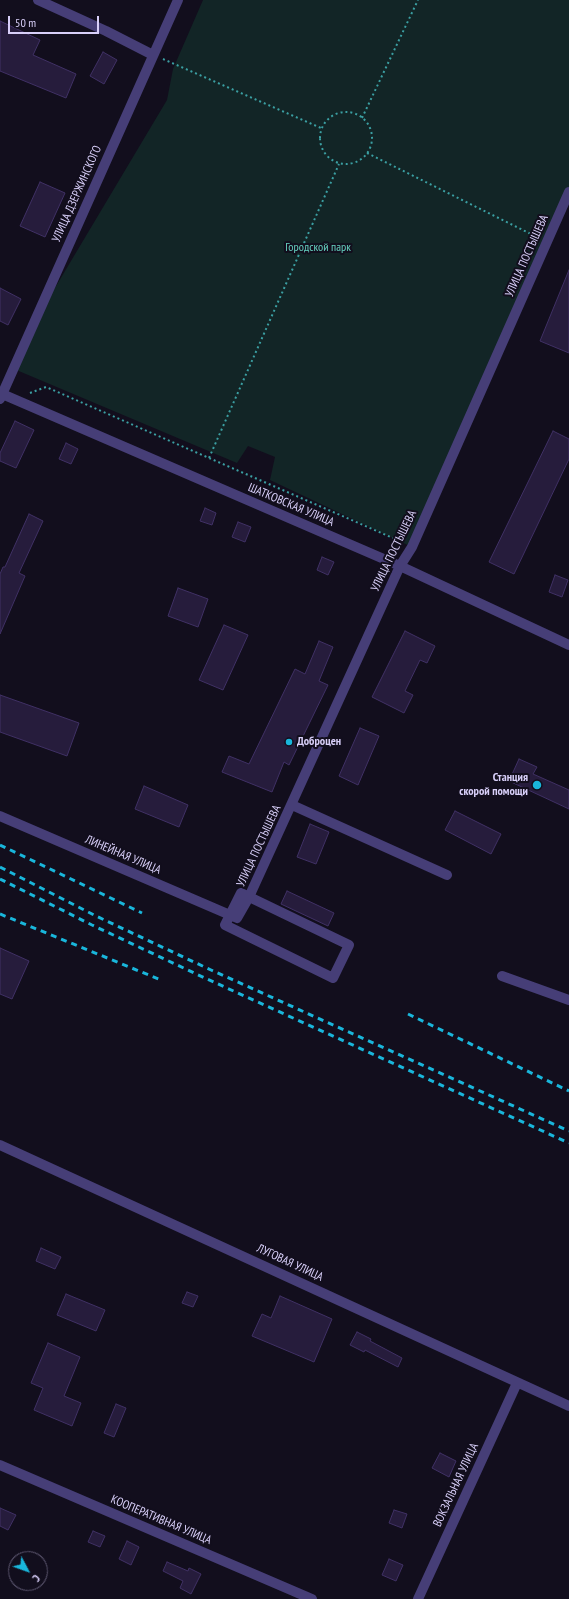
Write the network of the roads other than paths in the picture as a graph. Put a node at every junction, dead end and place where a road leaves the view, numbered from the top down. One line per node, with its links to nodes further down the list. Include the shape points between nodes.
1 (38, 0): 3 (street)
2 (178, 0): 3 (street, УЛИЦА ДЗЕРЖИНСКОГО)
3 (153, 55): 5 (street, УЛИЦА ДЗЕРЖИНСКОГО)
4 (569, 192): 6 (street, УЛИЦА ПОСТЫШЕВА, via 412,547)
5 (1, 395): 6 (street, ШАТКОВСКАЯ УЛИЦА)
6 (400, 566): 7 (street, ШАТКОВСКАЯ УЛИЦА); 8 (street, УЛИЦА ПОСТЫШЕВА)
7 (569, 645)
8 (292, 805): 10 (street); 11 (street, УЛИЦА ПОСТЫШЕВА)
9 (0, 816): 12 (street, ЛИНЕЙНАЯ УЛИЦА)
10 (447, 875)
11 (249, 897): 12 (street, УЛИЦА ПОСТЫШЕВА); 12 (street, via 349,945 333,978 225,925)
12 (233, 917)
13 (502, 976): 14 (street)
14 (569, 1000)
15 (0, 1145): 16 (street, ЛУГОВАЯ УЛИЦА)
16 (518, 1382): 17 (street, ЛУГОВАЯ УЛИЦА); 20 (street, ВОКЗАЛЬНАЯ УЛИЦА)
17 (569, 1406)
18 (0, 1465): 19 (street, КООПЕРАТИВНАЯ УЛИЦА)
19 (312, 1599)
20 (418, 1599)

